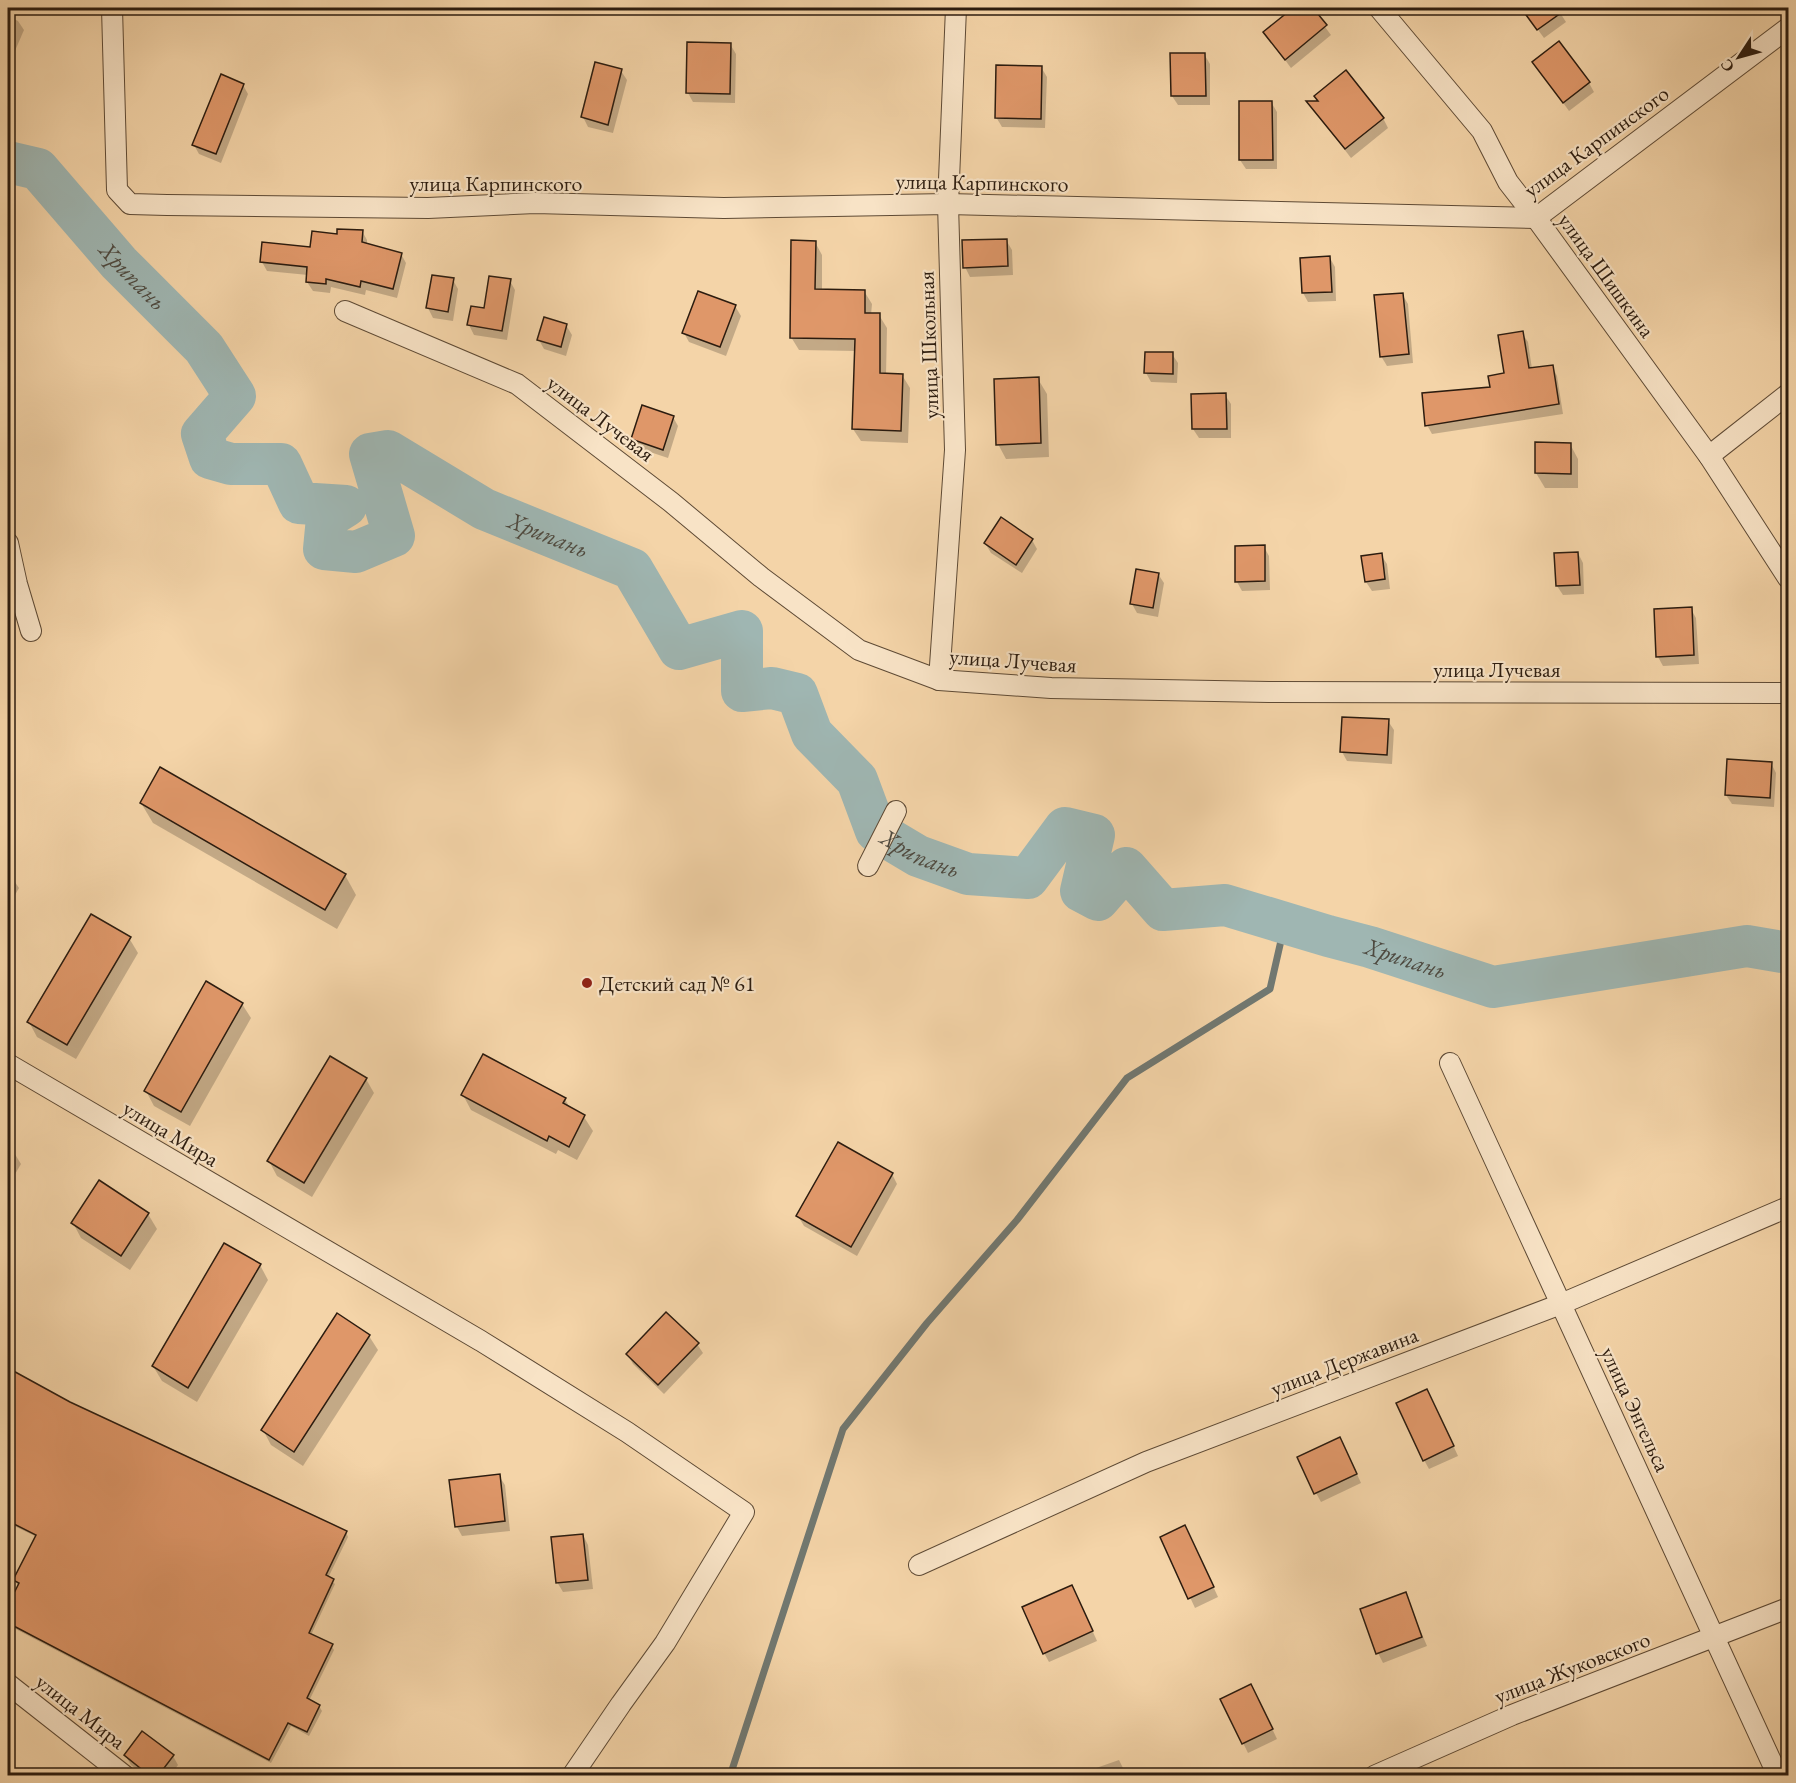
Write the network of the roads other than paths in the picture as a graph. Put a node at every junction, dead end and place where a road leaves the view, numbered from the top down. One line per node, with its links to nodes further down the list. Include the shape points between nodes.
1 (112, 8): 5 (street, улица Карпинского, via 117,190 130,204 428,208 535,203 724,208)
2 (956, 8): 5 (street, улица Школьная)
3 (1379, 8): 6 (street, улица Шишкина, via 1482,130 1508,182)
4 (1788, 28): 6 (street, улица Карпинского)
5 (948, 204): 6 (street, улица Карпинского); 13 (street, улица Школьная, via 955,450)
6 (1536, 218): 9 (street, улица Шишкина)
7 (345, 311): 13 (street, улица Лучевая, via 517,384 859,650)
8 (1788, 394): 9 (street)
9 (1709, 456): 11 (street, улица Шишкина)
10 (8, 543): 12 (street)
11 (1788, 578)
12 (31, 631)
13 (939, 680): 14 (street, улица Лучевая, via 1051,688 1269,692)
14 (1788, 693)
15 (896, 811): 16 (street)
16 (868, 867)
17 (1450, 1063): 20 (street, улица Энгельса)
18 (8, 1064): 26 (street, улица Мира, via 491,1347 627,1432 744,1512 665,1643)
19 (1788, 1207): 20 (street, улица Державина)
20 (1561, 1304): 21 (street, улица Державина, via 1146,1462); 23 (street, улица Энгельса)
21 (919, 1565)
22 (1788, 1608): 23 (street, улица Жуковского)
23 (1716, 1637): 27 (street, улица Жуковского, via 1512,1715); 28 (street, улица Энгельса)
24 (8, 1684): 25 (street, улица Мира)
25 (125, 1776)
26 (572, 1776)
27 (1374, 1776)
28 (1778, 1776)

